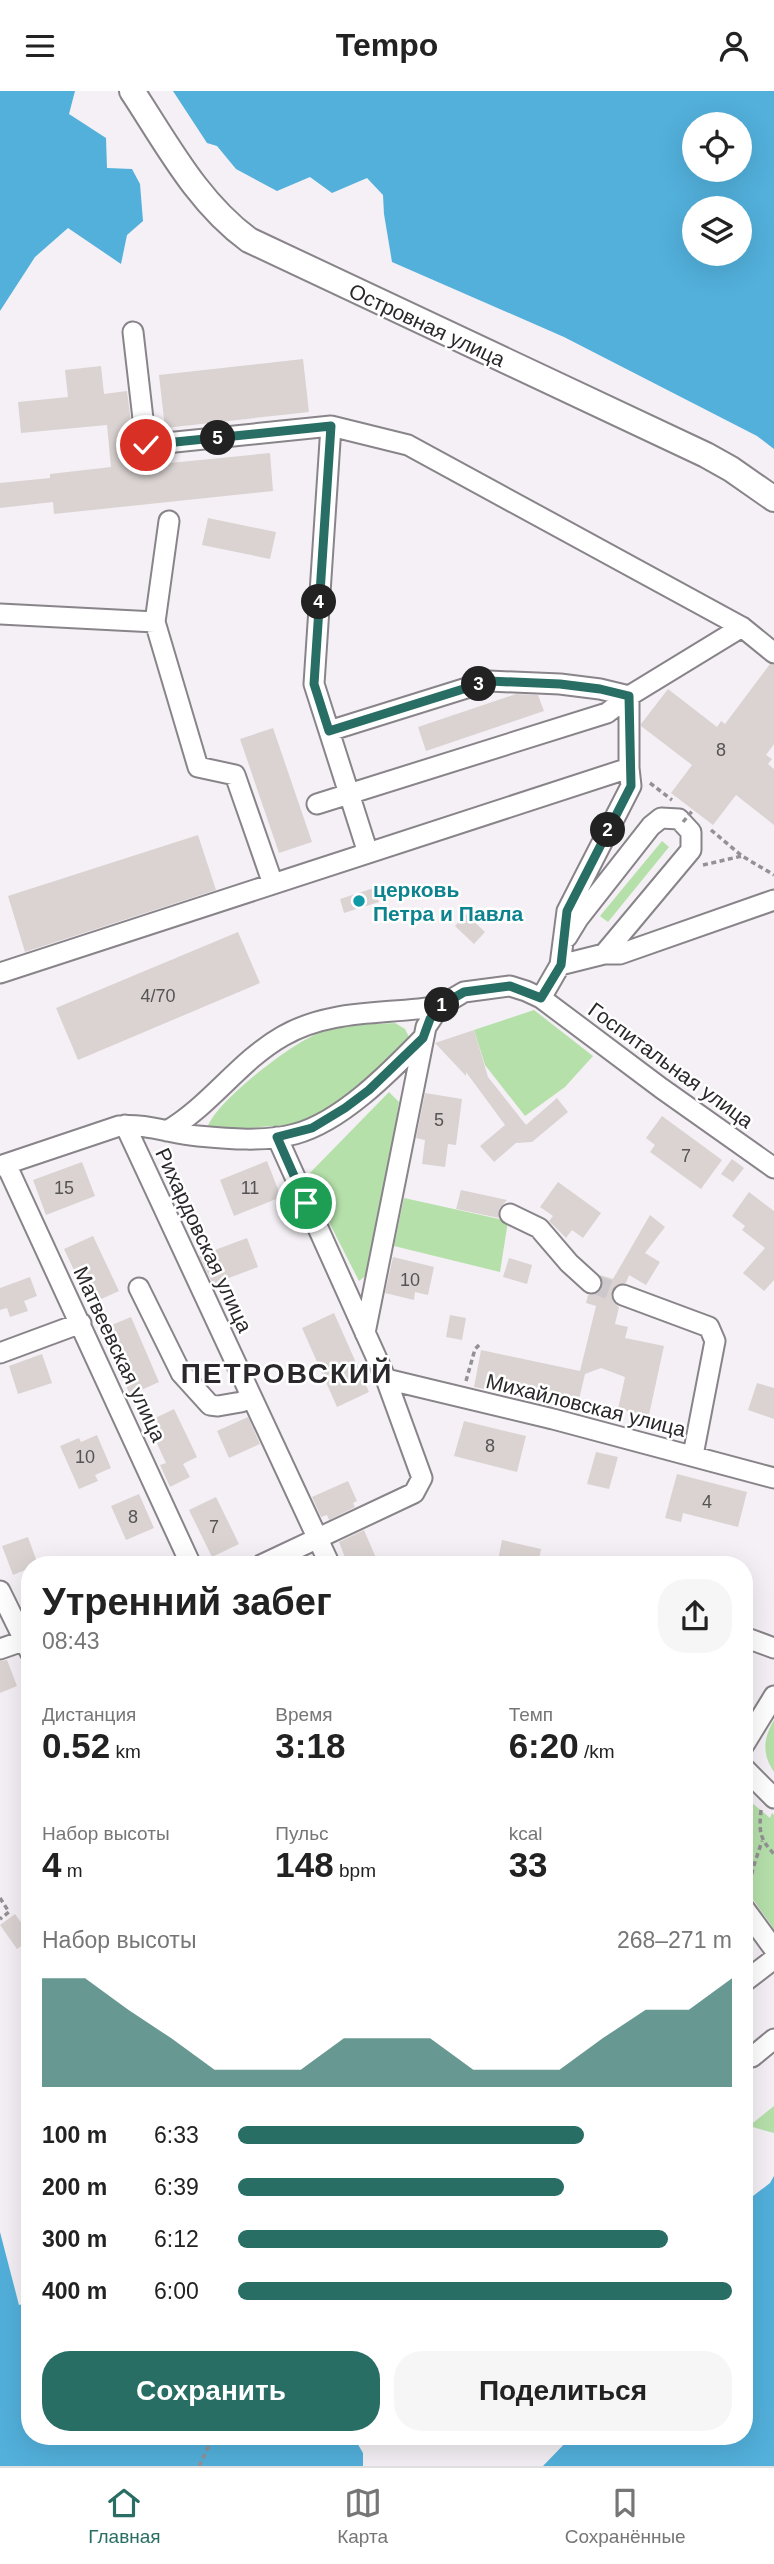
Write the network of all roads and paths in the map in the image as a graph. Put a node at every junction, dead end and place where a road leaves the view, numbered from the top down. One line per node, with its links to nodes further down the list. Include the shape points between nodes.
1 (132, 91): 4 (main road, Островная улица, via 198,192 249,240 706,456)
2 (133, 332): 3 (street, via 146,445)
3 (331, 426): 8 (street, via 408,445); 11 (street, via 314,684)
4 (774, 499)
5 (169, 521): 7 (street)
6 (0, 614): 7 (street)
7 (155, 622): 20 (street, via 198,767 235,775)
8 (742, 627): 9 (street); 10 (street)
9 (774, 653)
10 (629, 696): 11 (street, via 560,684 489,681); 12 (street); 13 (street, via 607,713)
11 (329, 731): 13 (street)
12 (629, 768): 16 (street); 22 (street, via 631,786 567,911)
13 (349, 793): 14 (street); 16 (street)
14 (317, 804)
15 (709, 829): 17 (path)
16 (368, 853): 20 (street)
17 (742, 856): 18 (path); 19 (path)
18 (698, 866)
19 (774, 875)
20 (273, 884): 25 (street)
21 (774, 900): 23 (street, via 620,954)
22 (564, 942): 23 (street, via 656,821 688,816 691,850); 24 (street)
23 (604, 954): 24 (street)
24 (561, 965): 26 (street)
25 (0, 973)
26 (541, 998): 27 (street, Госпитальная улица, via 510,986 464,992); 33 (street, Госпитальная улица)
27 (440, 1006): 28 (street); 30 (street, Госпитальная улица, via 332,1017 284,1036)
28 (423, 1038): 31 (street, via 345,1108 312,1128); 39 (street)
29 (125, 1125): 30 (street); 32 (street); 43 (street, Рихардовская улица)
30 (167, 1131): 31 (street, via 206,1137)
31 (277, 1137): 39 (street)
32 (3, 1165): 38 (street, Матвеевская улица)
33 (774, 1168)
34 (510, 1214): 35 (street, via 539,1228)
35 (591, 1283)
36 (139, 1288): 43 (street, via 181,1373 210,1405)
37 (622, 1295): 45 (street, via 709,1327 713,1333)
38 (81, 1323): 41 (street); 48 (street, Матвеевская улица)
39 (365, 1333): 42 (street)
40 (481, 1343): 44 (path, via 471,1359)
41 (0, 1353)
42 (386, 1380): 44 (street, Михайловская улица); 47 (street, via 422,1478 414,1493)
43 (251, 1397): 47 (street, Рихардовская улица)
44 (462, 1397): 45 (street, Михайловская улица)
45 (694, 1455): 46 (street, Михайловская улица)
46 (774, 1478)
47 (317, 1538): 49 (street); 50 (street, Рихардовская улица)
48 (187, 1556)
49 (280, 1556)
50 (326, 1556)
51 (0, 1591): 52 (street)
52 (21, 1636)
53 (753, 1640): 55 (street)
54 (21, 1647): 56 (street)
55 (774, 1648)
56 (0, 1649)
57 (774, 1696): 58 (street)
58 (753, 1730)
59 (753, 1777): 60 (street)
60 (769, 1792): 61 (path, via 759,1825)
61 (762, 1841): 62 (path); 63 (path)
62 (774, 1854)
63 (753, 1868)
64 (0, 1898): 65 (path, via 9,1912)
65 (0, 1919)
66 (753, 1920): 67 (street)
67 (774, 1949)
68 (774, 1959): 69 (street)
69 (753, 1976)
70 (774, 2039): 71 (street)
71 (753, 2056)
72 (209, 2445): 73 (path)
73 (198, 2466)

